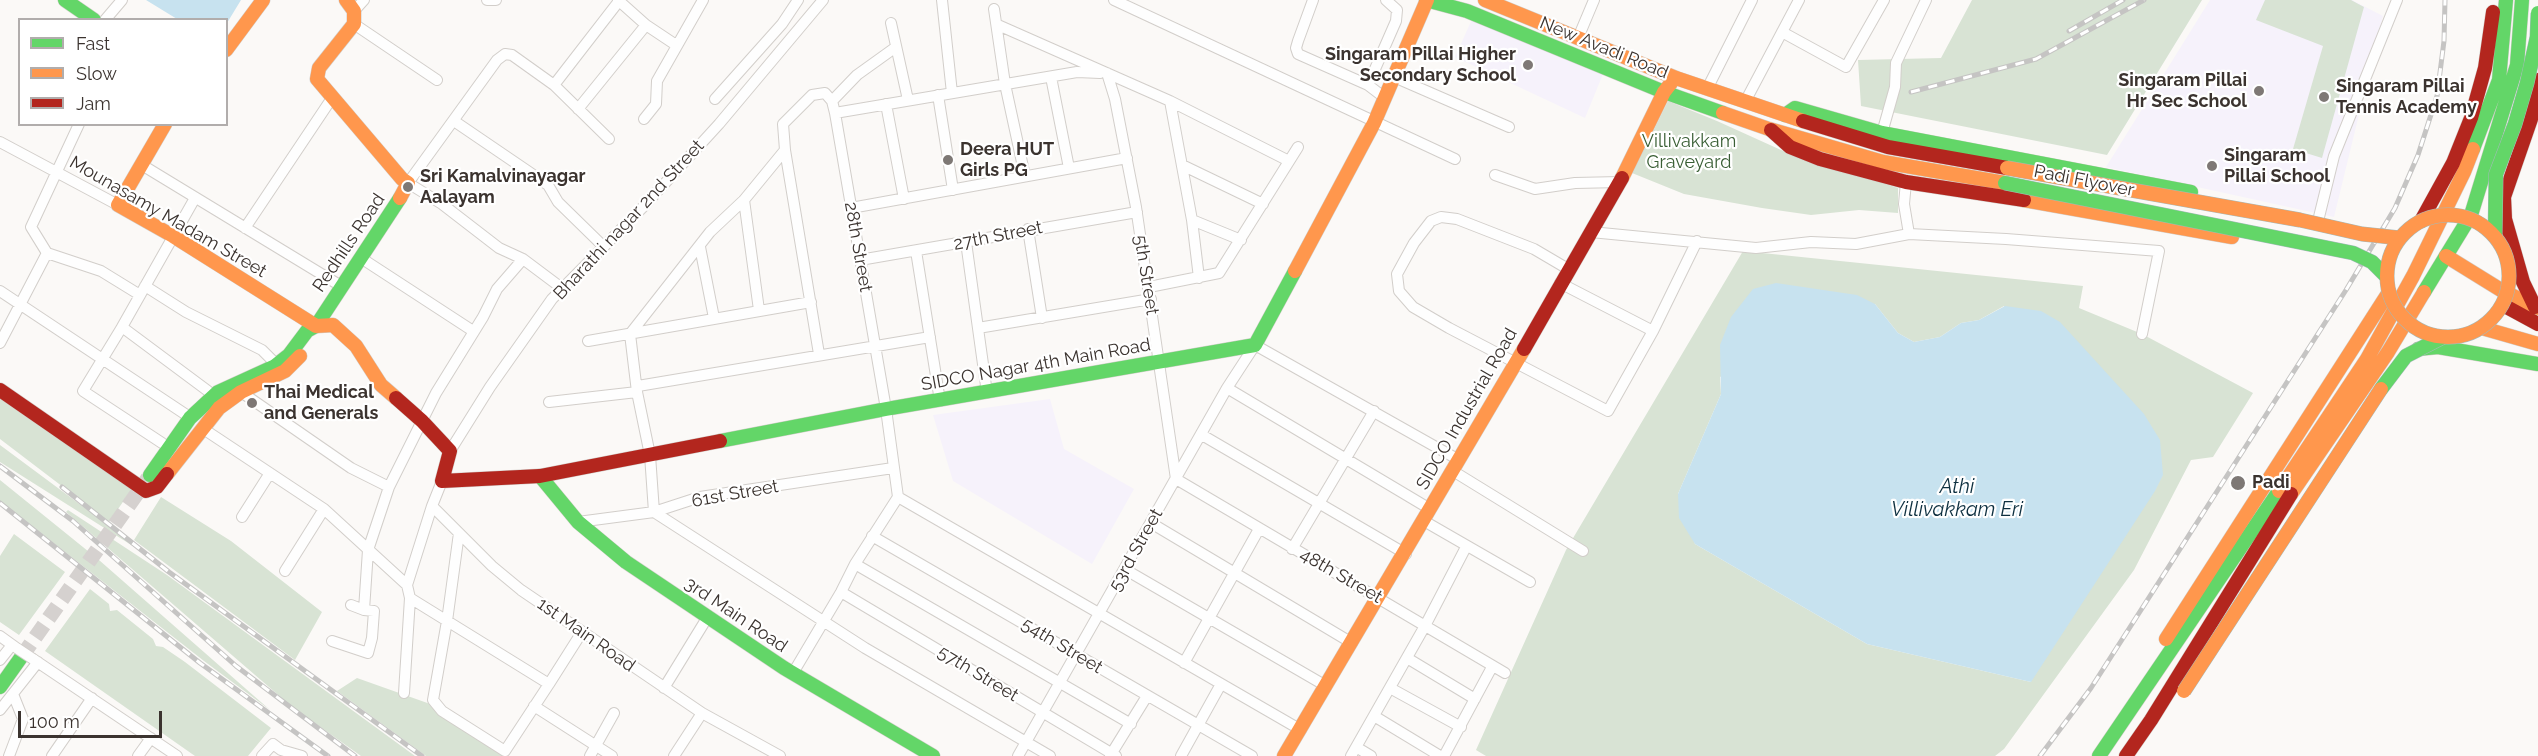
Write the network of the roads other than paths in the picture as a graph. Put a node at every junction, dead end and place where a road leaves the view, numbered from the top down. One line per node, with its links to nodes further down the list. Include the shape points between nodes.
1 (65, 0): 30 (main road)
2 (122, 0): 31 (street)
3 (263, 0): 40 (main road)
4 (364, 0): 28 (street)
5 (487, 0): 6 (street)
6 (496, 0)
7 (618, 0): 33 (street); 49 (street)
8 (703, 0): 38 (street)
9 (798, 0): 36 (street)
10 (823, 0): 39 (street, Bharathi nagar 2nd Street)
11 (942, 0): 53 (street)
12 (1114, 0): 26 (street)
13 (1313, 0): 50 (street, via 1298,40 1298,54)
14 (1386, 0): 50 (street, via 1394,6 1397,16)
15 (1427, 0): 44 (main road); 52 (main road, New Avadi Road, via 1467,11)
16 (1485, 0): 37 (main road, New Avadi Road)
17 (1594, 0): 37 (street)
18 (1752, 0): 51 (street)
19 (1799, 0): 35 (street)
20 (1884, 0): 35 (street, via 1846,68)
21 (1926, 0): 72 (street, via 1896,63 1895,87)
22 (2397, 0): 99 (street, via 2334,156)
23 (2494, 0): 101 (main road, via 2485,68 2471,118 2453,163)
24 (2506, 0): 234 (main road, via 2499,80 2464,172 2413,276 2367,359)
25 (2522, 0): 76 (main road, via 2517,64)
26 (1126, 3): 67 (street)
27 (994, 9): 34 (street)
28 (351, 12): 46 (street); 55 (main road, Redhills Road, via 317,73 320,84)
29 (2538, 13): 107 (main road, bridge, via 2527,83 2496,174)
30 (91, 18)
31 (107, 18)
32 (891, 23): 41 (street)
33 (646, 25): 38 (street); 63 (street)
34 (998, 25): 42 (street); 48 (street)
35 (1782, 32): 59 (street)
36 (771, 37): 39 (street); 57 (street)
37 (1578, 38): 45 (main road, New Avadi Road)
38 (676, 45): 65 (street, via 657,81 656,104)
39 (784, 46): 112 (street, Bharathi nagar 2nd Street, via 645,205)
40 (228, 47)
41 (896, 47): 58 (street); 62 (street, via 857,75)
42 (1107, 73): 43 (street, via 1077,72); 60 (street); 78 (street, 5th Street)
43 (1050, 77): 48 (street); 84 (street)
44 (1394, 77): 56 (main road); 70 (street)
45 (1676, 78): 51 (main road, New Avadi Road); 52 (main road, SIDCO Industrial Road)
46 (437, 80)
47 (2538, 80): 79 (main road)
48 (1005, 84): 53 (street); 87 (street)
49 (554, 85): 63 (street); 66 (street, via 505,54)
50 (1368, 85): 56 (street)
51 (1707, 88): 59 (main road, New Avadi Road)
52 (1664, 92): 71 (main road, New Avadi Road); 88 (main road, SIDCO Industrial Road)
53 (952, 93): 54 (street)
54 (938, 95): 58 (street); 91 (street)
55 (333, 98): 90 (main road, Redhills Road); 102 (street)
56 (1385, 98): 67 (main road)
57 (715, 99)
58 (908, 100): 61 (street)
59 (1746, 100): 64 (main road, New Avadi Road)
60 (1170, 101): 81 (street); 83 (street)
61 (886, 104): 62 (street); 93 (street)
62 (833, 107): 77 (street, via 825,93 806,100 783,124); 97 (street, 28th Street)
63 (578, 109): 73 (street)
64 (1785, 115): 72 (main road, via 1795,108); 108 (main road, Padi Flyover, bridge, via 1888,147)
65 (644, 119)
66 (454, 121): 90 (street); 112 (street, via 548,185 558,202)
67 (1374, 123): 80 (street); 152 (main road)
68 (78, 126): 85 (street)
69 (164, 126): 82 (main road)
70 (1509, 127)
71 (1769, 129): 89 (main road, via 1790,147 1820,159); 121 (main road, Padi Flyover, bridge, via 1883,162 2353,253 2372,262)
72 (1882, 133): 99 (main road)
73 (609, 139)
74 (0, 142): 85 (street, Mounasamy Madam Street)
75 (1298, 147): 81 (street)
76 (2491, 147): 79 (main road); 116 (main road, via 2471,214)
77 (785, 150): 94 (street); 131 (street)
78 (1126, 158): 84 (street); 98 (street, 5th Street)
79 (2518, 158): 134 (main road, via 2504,197 2505,219 2523,282)
80 (1455, 159)
81 (1288, 161): 95 (street)
82 (142, 165): 92 (street); 96 (main road)
83 (1182, 165): 95 (street); 100 (street)
84 (1069, 168): 87 (street)
85 (56, 172): 96 (street, Mounasamy Madam Street); 115 (street, via 31,227)
86 (1495, 175): 88 (street, via 1535,189)
87 (1024, 176): 91 (street)
88 (1620, 182): 104 (main road, SIDCO Industrial Road)
89 (1906, 182): 99 (main road, via 2308,251 2312,249); 105 (street, via 1904,204)
90 (408, 183): 117 (main road, Redhills Road); 118 (street, via 499,248)
91 (953, 190): 93 (street)
92 (195, 198): 102 (street); 106 (street)
93 (904, 199): 97 (street)
94 (744, 200): 113 (street); 135 (street)
95 (1263, 204): 109 (street)
96 (118, 205): 106 (main road, Mounasamy Madam Street)
97 (851, 208): 119 (street, 28th Street)
98 (1137, 212): 103 (street, 27th Street); 125 (street, 5th Street)
99 (2319, 217)
100 (1192, 220): 109 (street); 122 (street)
101 (2421, 221): 107 (main road, bridge, via 2440,215 2460,216 2479,223); 108 (main road, bridge)
102 (245, 228): 124 (street)
103 (1028, 230): 111 (street, 27th Street); 137 (street)
104 (1591, 232): 110 (street); 120 (main road, SIDCO Industrial Road)
105 (1909, 234): 110 (street, via 1857,244 1756,248); 146 (street, via 2158,251)
106 (173, 236): 128 (street); 142 (main road, Mounasamy Madam Street)
107 (2495, 236): 132 (main road, bridge, via 2510,269)
108 (2400, 238): 121 (main road, bridge, via 2390,256)
109 (1241, 240): 122 (street, via 1219,273)
110 (1697, 241): 144 (street)
111 (966, 242): 114 (street, 27th Street); 140 (street)
112 (603, 246): 126 (street, Bharathi nagar 2nd Street)
113 (700, 247): 136 (street); 145 (street)
114 (916, 251): 119 (street, 27th Street); 147 (street)
115 (47, 253): 128 (street); 133 (street)
116 (2446, 256): 134 (main road); 154 (main road)
117 (361, 258): 124 (main road, Redhills Road); 143 (street)
118 (523, 259): 126 (street); 143 (street, via 497,289)
119 (860, 260): 153 (street, 28th Street)
120 (1568, 269): 123 (main road, SIDCO Industrial Road); 159 (street, via 1534,249 1457,219 1441,217 1431,221 1396,274 1398,291 1413,307)
121 (2387, 277): 129 (main road, bridge)
122 (1199, 278): 125 (street)
123 (1560, 283): 144 (street); 159 (main road, SIDCO Industrial Road)
124 (341, 286): 142 (main road, Redhills Road)
125 (1149, 287): 130 (street, 5th Street)
126 (563, 289): 176 (street, Bharathi nagar 2nd Street, via 490,387)
127 (0, 291): 133 (street)
128 (142, 291): 139 (street); 157 (street, via 262,350)
129 (2389, 292): 148 (main road, bridge, via 2399,312 2415,327); 234 (main road, via 2154,656)
130 (1151, 299): 137 (street); 158 (street, 5th Street)
131 (811, 302): 135 (street); 155 (street)
132 (2503, 305): 138 (main road); 141 (main road, bridge)
133 (21, 306): 150 (street); 156 (street)
134 (2537, 307)
135 (759, 310): 136 (street)
136 (714, 318): 145 (street)
137 (1042, 318): 140 (street)
138 (2538, 324)
139 (122, 327): 156 (street); 164 (street)
140 (978, 328): 166 (street)
141 (2482, 328): 148 (main road, bridge, via 2463,336); 151 (main road)
142 (311, 329): 157 (main road, via 297,334); 165 (main road, via 298,360 285,371); 172 (main road, Mounasamy Madam Street, via 333,325 356,346 381,385); 182 (main road, Redhills Road, via 275,366 218,392 190,418)
143 (473, 331): 172 (street)
144 (1653, 331): 159 (street, via 1608,411)
145 (630, 333): 149 (street); 162 (street)
146 (2142, 334)
147 (930, 337): 153 (street); 167 (street)
148 (2443, 337): 253 (main road, bridge, via 2406,356 2366,409 2184,691)
149 (588, 341)
150 (0, 343)
151 (2538, 344)
152 (1255, 345): 158 (main road, SIDCO Nagar 4th Main Road); 161 (street, 53rd Street); 170 (street)
153 (875, 347): 155 (street); 169 (street, 28th Street)
154 (2388, 352): 160 (main road, via 2438,347); 253 (main road, via 2288,499)
155 (819, 354): 162 (street)
156 (102, 358): 171 (street); 175 (street, via 83,391)
157 (272, 360): 164 (main road)
158 (1158, 362): 166 (main road, SIDCO Nagar 4th Main Road); 184 (street, 5th Street)
159 (1517, 362): 179 (main road, SIDCO Industrial Road)
160 (2538, 364)
161 (1227, 388): 174 (street, 53rd Street); 178 (street)
162 (638, 389): 168 (street); 177 (street)
163 (0, 390): 186 (main road)
164 (208, 391): 171 (main road)
165 (241, 392): 173 (main road, via 219,408); 187 (street, via 333,456)
166 (987, 393): 167 (main road, SIDCO Nagar 4th Main Road)
167 (940, 401): 169 (main road, SIDCO Nagar 4th Main Road)
168 (549, 402)
169 (886, 409): 177 (main road, SIDCO Nagar 4th Main Road); 180 (street, 28th Street)
170 (1374, 411): 178 (street); 179 (street)
171 (185, 414): 175 (main road)
172 (422, 421): 176 (main road, Mounasamy Madam Street); 187 (street)
173 (202, 428): 181 (street); 186 (main road, via 157,487 146,491)
174 (1202, 435): 184 (street, 53rd Street); 189 (street)
175 (162, 443): 186 (main road)
176 (450, 451): 185 (main road)
177 (650, 455): 183 (main road, SIDCO Nagar 4th Main Road); 192 (street)
178 (1344, 459): 189 (street); 193 (street)
179 (1456, 465): 193 (main road, SIDCO Industrial Road); 203 (street)
180 (892, 468): 188 (street, 28th Street); 192 (street, 61st Street, via 700,497)
181 (270, 473): 191 (street); 194 (street)
182 (150, 475)
183 (540, 476): 185 (main road, SIDCO Nagar 4th Main Road); 195 (main road, 3rd Main Road)
184 (1176, 479): 196 (street, 53rd Street); 197 (street, 48th Street)
185 (442, 481): 190 (street)
186 (136, 484)
187 (389, 487): 202 (street)
188 (898, 497): 199 (street); 216 (street)
189 (1319, 502): 201 (street); 204 (street)
190 (432, 506): 198 (street, 1st Main Road); 210 (street)
191 (324, 509): 202 (street); 207 (street)
192 (654, 512): 195 (street, 61st Street); 220 (street)
193 (1427, 515): 200 (street); 204 (main road, SIDCO Industrial Road)
194 (242, 518)
195 (578, 522): 217 (main road, 3rd Main Road, via 626,562)
196 (1151, 523): 206 (street, 53rd Street); 208 (street)
197 (1259, 529): 201 (street, 48th Street); 208 (street)
198 (459, 533): 219 (street); 222 (street, 1st Main Road, via 521,590)
199 (872, 536): 205 (street); 227 (street, 54th Street)
200 (1466, 547): 209 (street); 221 (street)
201 (1292, 549): 213 (street, 48th Street)
202 (368, 550): 210 (street); 215 (street)
203 (1583, 551)
204 (1406, 554): 213 (main road, SIDCO Industrial Road)
205 (855, 564): 211 (street); 235 (street)
206 (1126, 570): 216 (street, 53rd Street); 218 (street)
207 (285, 571)
208 (1235, 574): 218 (street); 225 (street)
209 (1530, 582)
210 (407, 585): 212 (street)
211 (841, 592): 220 (street); 251 (street, 57th Street)
212 (410, 598): 219 (street); 242 (street)
213 (1379, 598): 221 (street, 48th Street); 225 (main road, SIDCO Industrial Road)
214 (351, 605): 215 (street)
215 (364, 610): 224 (street, via 374,611 368,653)
216 (1099, 614): 227 (street, 53rd Street); 230 (street)
217 (707, 618): 232 (main road, 3rd Main Road); 240 (street)
218 (1210, 619): 230 (street); 238 (street)
219 (447, 621): 236 (street); 247 (street, via 433,700 442,711 505,751)
220 (823, 621): 232 (street); 259 (street)
221 (1426, 624): 228 (street); 231 (street, 48th Street)
222 (582, 632): 236 (street); 240 (street, 1st Main Road)
223 (0, 636): 226 (street)
224 (332, 641)
225 (1352, 643): 238 (main road, SIDCO Industrial Road)
226 (25, 654): 229 (street); 239 (main road); 243 (street); 245 (street)
227 (1077, 655): 235 (street, 53rd Street); 244 (street, 54th Street)
228 (1407, 658): 241 (street); 246 (street)
229 (0, 660)
230 (1184, 663): 237 (street)
231 (1492, 667): 233 (street, 48th Street); 246 (street)
232 (793, 673): 272 (main road, 3rd Main Road)
233 (1505, 673)
234 (2152, 678): 280 (main road)
235 (1060, 683): 251 (street, 53rd Street); 254 (street)
236 (549, 684): 247 (street)
237 (1221, 684): 255 (street); 257 (street)
238 (1326, 686): 257 (main road, SIDCO Industrial Road)
239 (0, 687)
240 (664, 688): 250 (street, 1st Main Road)
241 (1390, 688): 252 (street); 256 (street)
242 (404, 693)
243 (13, 694): 248 (street); 263 (street, via 23,719)
244 (1147, 696): 254 (street); 255 (street, 54th Street)
245 (92, 698): 258 (street); 264 (street)
246 (1475, 699): 256 (street)
247 (534, 706): 260 (street)
248 (0, 710)
249 (614, 713): 260 (street)
250 (702, 713): 270 (street); 271 (street, 1st Main Road)
251 (1044, 713): 259 (street, 53rd Street); 262 (street, 57th Street)
252 (1374, 716): 261 (street); 279 (street)
253 (2151, 720): 281 (main road)
254 (1131, 724): 262 (street)
255 (1198, 726): 275 (street); 276 (street, 54th Street)
256 (1461, 727): 279 (street)
257 (1300, 730): 277 (main road, SIDCO Industrial Road)
258 (151, 738): 265 (street); 266 (street)
259 (1026, 741): 273 (street, 53rd Street); 274 (street)
260 (593, 751): 269 (street)
261 (1353, 752): 278 (street)
262 (1112, 755)
263 (9, 756)
264 (52, 756)
265 (138, 756)
266 (177, 756)
267 (262, 756): 268 (street, via 273,744)
268 (302, 756)
269 (612, 756)
270 (674, 756)
271 (780, 756)
272 (933, 756)
273 (1018, 756)
274 (1050, 756)
275 (1181, 756)
276 (1252, 756)
277 (1284, 756)
278 (1371, 756)
279 (1442, 756)
280 (2099, 756)
281 (2126, 756)

